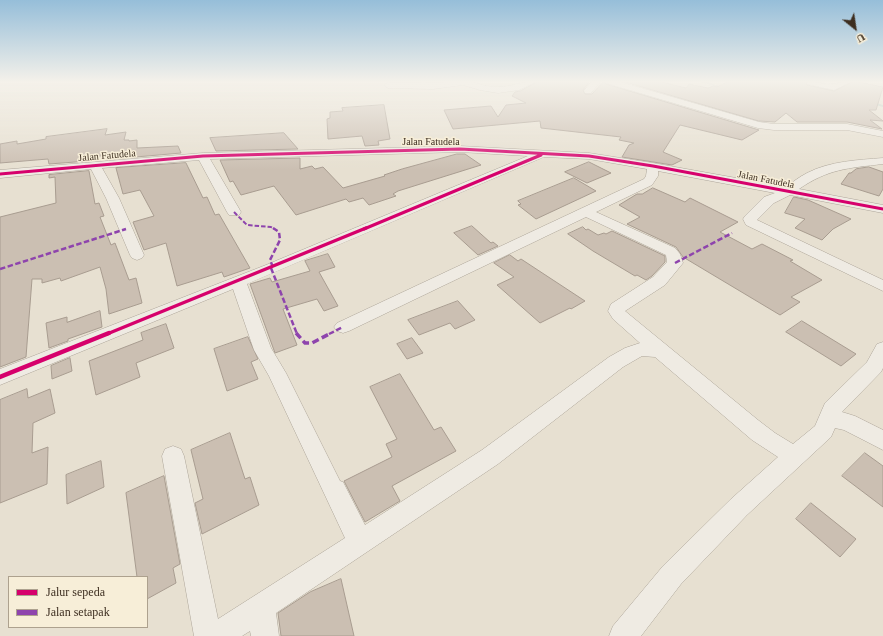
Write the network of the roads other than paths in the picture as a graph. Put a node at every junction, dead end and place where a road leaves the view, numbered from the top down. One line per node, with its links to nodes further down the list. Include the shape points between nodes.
1 (707, 111): 2 (street, via 758,126 848,127)
2 (883, 134)
3 (544, 153): 4 (street, Jalan Fatudela, via 460,149); 7 (street, Jalan Fatudela, via 589,156); 14 (street)
4 (203, 156): 6 (street, Jalan Fatudela); 11 (street)
5 (883, 161): 9 (street, via 849,164 819,172)
6 (94, 165): 8 (street, Jalan Fatudela); 13 (street, via 113,198)
7 (653, 166): 9 (street, Jalan Fatudela); 12 (street, via 652,176 648,182)
8 (0, 174)
9 (787, 192): 10 (street, Jalan Fatudela); 15 (street, via 769,200 752,215 751,222)
10 (883, 209)
11 (234, 212)
12 (586, 212): 16 (street); 18 (street, via 673,254 675,263 659,281 616,311)
13 (137, 255)
14 (238, 281): 19 (street); 24 (street, via 263,350 277,373)
15 (883, 286)
16 (344, 327)
17 (883, 349): 20 (street, via 874,367 832,409)
18 (659, 351): 22 (street, via 779,448); 24 (street, via 638,349 616,362 490,457)
19 (0, 377)
20 (828, 418): 21 (street, via 848,422); 22 (street, via 824,431)
21 (883, 441)
22 (796, 455): 29 (street, via 739,507 672,575)
23 (173, 456): 26 (street)
24 (360, 542): 25 (street)
25 (262, 607): 27 (street); 28 (street)
26 (208, 636)
27 (217, 636)
28 (265, 636)
29 (623, 636)

